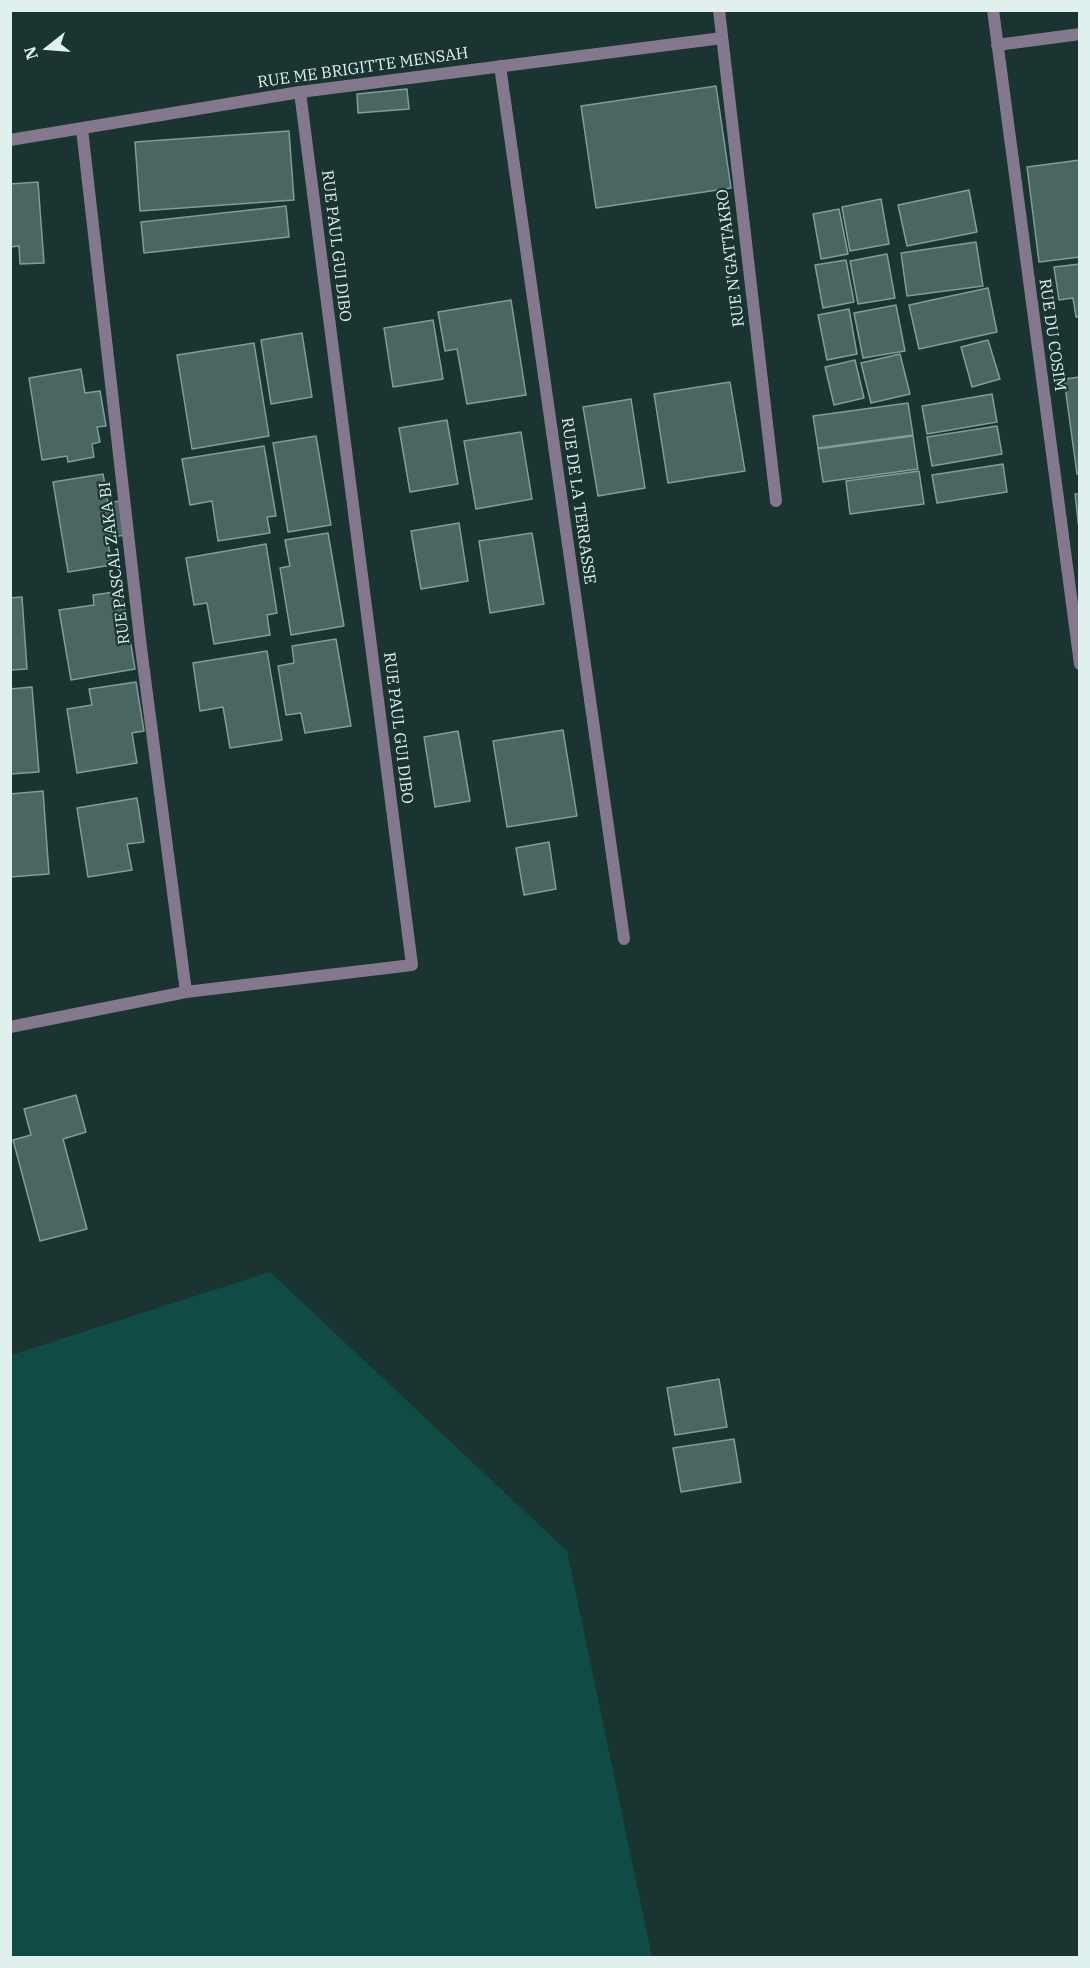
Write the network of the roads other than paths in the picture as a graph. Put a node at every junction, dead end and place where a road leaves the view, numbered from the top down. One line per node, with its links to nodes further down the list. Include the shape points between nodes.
1 (719, 10): 4 (street, RUE N'GATTAKRO)
2 (993, 10): 5 (street, RUE DU COSIM)
3 (1080, 34): 5 (street)
4 (722, 38): 6 (street, RUE ME BRIGITTE MENSAH); 10 (street, RUE N'GATTAKRO)
5 (997, 45): 11 (street, RUE DU COSIM)
6 (500, 66): 7 (street, RUE ME BRIGITTE MENSAH); 12 (street, RUE DE LA TERRASSE)
7 (300, 93): 8 (street, RUE ME BRIGITTE MENSAH); 13 (street, RUE PAUL GUI DIBO, via 412,965)
8 (82, 129): 9 (street, RUE ME BRIGITTE MENSAH); 13 (street, RUE PASCAL ZAKA BI, via 141,648)
9 (10, 140)
10 (776, 501)
11 (1080, 664)
12 (624, 939)
13 (186, 992): 14 (street, RUE PAUL GUI DIBO)
14 (10, 1027)

